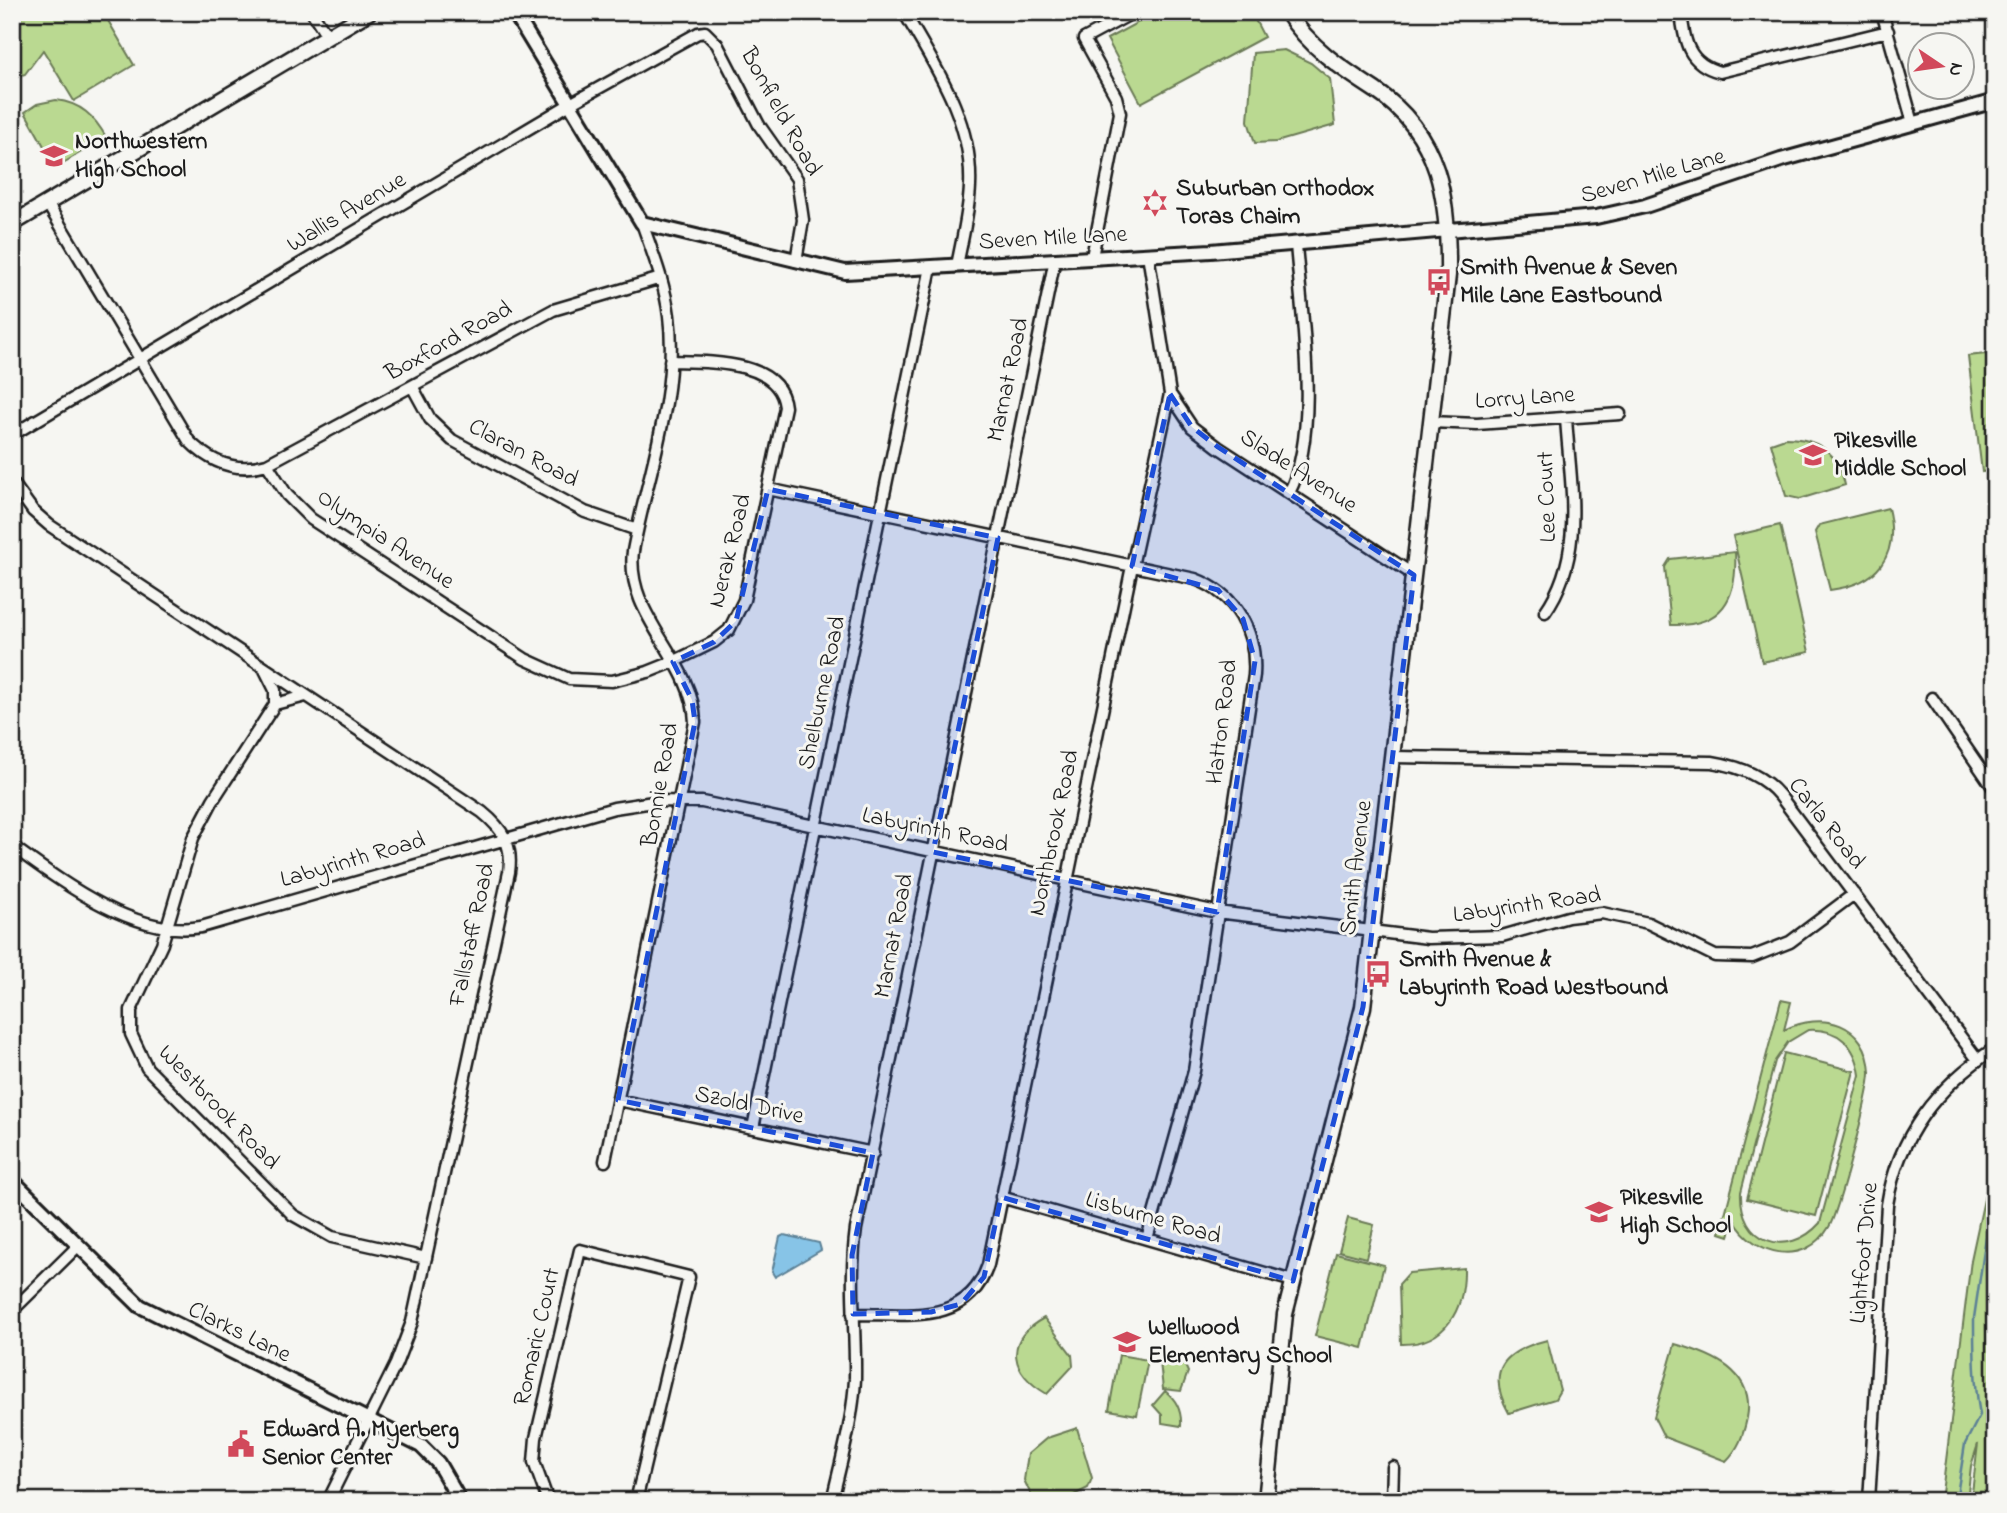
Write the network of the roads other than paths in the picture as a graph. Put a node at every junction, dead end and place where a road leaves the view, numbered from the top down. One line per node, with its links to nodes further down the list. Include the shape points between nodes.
1 (312, 12): 11 (street)
2 (369, 12): 11 (main road)
3 (514, 12): 13 (street)
4 (904, 12): 24 (street, via 950,96 965,137 970,185)
5 (1134, 12): 21 (street, via 1084,39 1120,113)
6 (1287, 12): 18 (main road, via 1319,50 1391,102 1417,128 1435,163)
7 (1681, 12): 9 (street, via 1689,53 1702,66 1720,72)
8 (1882, 12): 9 (street)
9 (1888, 31): 14 (street)
10 (705, 32): 13 (street, Wallis Avenue, via 690,36); 23 (street, Bonfield Road, via 718,44 759,125 797,179 803,220)
11 (328, 37): 15 (main road)
12 (1995, 101): 14 (street, Seven Mile Lane)
13 (570, 104): 16 (street); 27 (street, Wallis Avenue)
14 (1913, 123): 18 (street, Seven Mile Lane, via 1781,160 1621,213)
15 (47, 203): 17 (main road); 27 (street)
16 (642, 223): 23 (street, Seven Mile Lane); 26 (street, Bonnie Road)
17 (12, 224)
18 (1446, 232): 19 (street, Seven Mile Lane); 33 (main road, Smith Avenue, via 1448,275)
19 (1296, 244): 20 (street, Seven Mile Lane); 38 (street, via 1306,398 1301,460)
20 (1149, 254): 21 (street, Seven Mile Lane); 30 (street, Northbrook Road)
21 (1092, 257): 22 (street, Seven Mile Lane)
22 (1055, 259): 24 (street, Seven Mile Lane); 41 (street, Marnat Road)
23 (796, 261): 25 (street, Seven Mile Lane, via 845,272)
24 (957, 266): 25 (street, Seven Mile Lane)
25 (931, 267): 39 (street, Shelburne Road)
26 (661, 278): 28 (street, Bonnie Road, via 669,316); 29 (street, Boxford Road, via 553,310)
27 (141, 360): 34 (street, Wallis Avenue); 35 (street, via 182,432 198,450 234,468)
28 (670, 361): 37 (street, Nerak Road, via 713,363 766,376 782,391 783,418); 40 (street, Bonnie Road)
29 (412, 386): 35 (street, Boxford Road); 40 (street, Claran Road, via 430,419 452,440 585,512)
30 (1170, 394): 38 (street, Slade Avenue, via 1192,427); 42 (street, Northbrook Road)
31 (1620, 414): 32 (street, Lorry Lane)
32 (1566, 418): 33 (street, Lorry Lane); 44 (street, Lee Court, via 1571,556 1564,582)
33 (1431, 422): 43 (main road, Smith Avenue)
34 (12, 435)
35 (267, 464): 45 (street, Olympia Avenue, via 287,495 312,519 539,667 597,682 629,678)
36 (12, 482): 46 (street, Fallstaff Road, via 49,525)
37 (768, 489): 39 (street, Hatton Road); 45 (street, Nerak Road, via 736,621 719,639)
38 (1289, 493): 43 (street, Slade Avenue)
39 (881, 513): 41 (street, Hatton Road); 53 (street, Shelburne Road)
40 (637, 530): 45 (street, Bonnie Road, via 634,586)
41 (998, 538): 42 (street, Hatton Road); 56 (street, Marnat Road)
42 (1132, 566): 57 (street, Northbrook Road); 59 (street, Hatton Road, via 1195,579 1217,590 1236,608 1250,634 1254,675)
43 (1414, 575): 50 (main road, Smith Avenue)
44 (1545, 611)
45 (673, 662): 52 (street, Bonnie Road, via 695,711)
46 (263, 667): 47 (street, Fallstaff Road); 49 (street, via 275,690)
47 (306, 696): 49 (street); 54 (street, Fallstaff Road, via 482,812)
48 (1932, 698): 51 (street)
49 (275, 704): 60 (street, Westbrook Road, via 202,817 185,859)
50 (1393, 757): 58 (street, Carla Road, via 1725,764 1751,773 1773,788); 61 (main road, Smith Avenue)
51 (1995, 790)
52 (681, 800): 53 (street, Labyrinth Road); 54 (street, Labyrinth Road, via 614,808); 64 (street, Bonnie Road)
53 (817, 828): 56 (street, Labyrinth Road); 65 (street, Shelburne Road)
54 (506, 839): 60 (street, Labyrinth Road, via 201,927); 72 (street, Fallstaff Road, via 509,872)
55 (12, 846): 60 (street, Labyrinth Road, via 98,902)
56 (933, 852): 57 (street, Labyrinth Road); 66 (street, Marnat Road)
57 (1067, 881): 59 (street, Labyrinth Road); 69 (street, Northbrook Road)
58 (1854, 894): 61 (street, Labyrinth Road, via 1790,942 1752,957 1714,956 1648,923 1602,913 1481,938); 63 (street, Carla Road)
59 (1217, 912): 61 (street, Labyrinth Road); 70 (street, Hatton Road, via 1192,1078)
60 (167, 930): 72 (street, Westbrook Road, via 131,1010 131,1034 147,1068 302,1222 332,1237)
61 (1373, 932): 73 (main road, Smith Avenue, via 1359,1028)
62 (1995, 1048): 63 (street, Lightfoot Drive)
63 (1978, 1060): 85 (street, Lightfoot Drive, via 1924,1111 1902,1148 1889,1191)
64 (618, 1100): 65 (street, Szold Drive); 67 (street, Bonnie Road)
65 (754, 1128): 66 (street, Szold Drive)
66 (873, 1153): 75 (street, Marnat Road, via 852,1255)
67 (605, 1161)
68 (12, 1180): 71 (street, Clarks Lane)
69 (1001, 1197): 70 (street, Lisburne Road); 75 (street, Northbrook Road, via 984,1277 961,1304 931,1312)
70 (1147, 1239): 73 (street, Lisburne Road)
71 (78, 1246): 74 (street); 76 (street, Clarks Lane, via 153,1314)
72 (426, 1258): 76 (street, Fallstaff Road, via 404,1344)
73 (1293, 1282): 83 (main road, Smith Avenue, via 1278,1364)
74 (12, 1311)
75 (853, 1314): 82 (street, Marnat Road, via 852,1406)
76 (367, 1420): 78 (street, Fallstaff Road); 79 (street, Clarks Lane, via 429,1453)
77 (1393, 1467): 84 (street)
78 (328, 1501)
79 (460, 1501)
80 (548, 1501): 81 (street, Romaric Court, via 534,1462 536,1438 580,1250 689,1277)
81 (636, 1501)
82 (832, 1501)
83 (1266, 1501)
84 (1392, 1501)
85 (1869, 1501)

